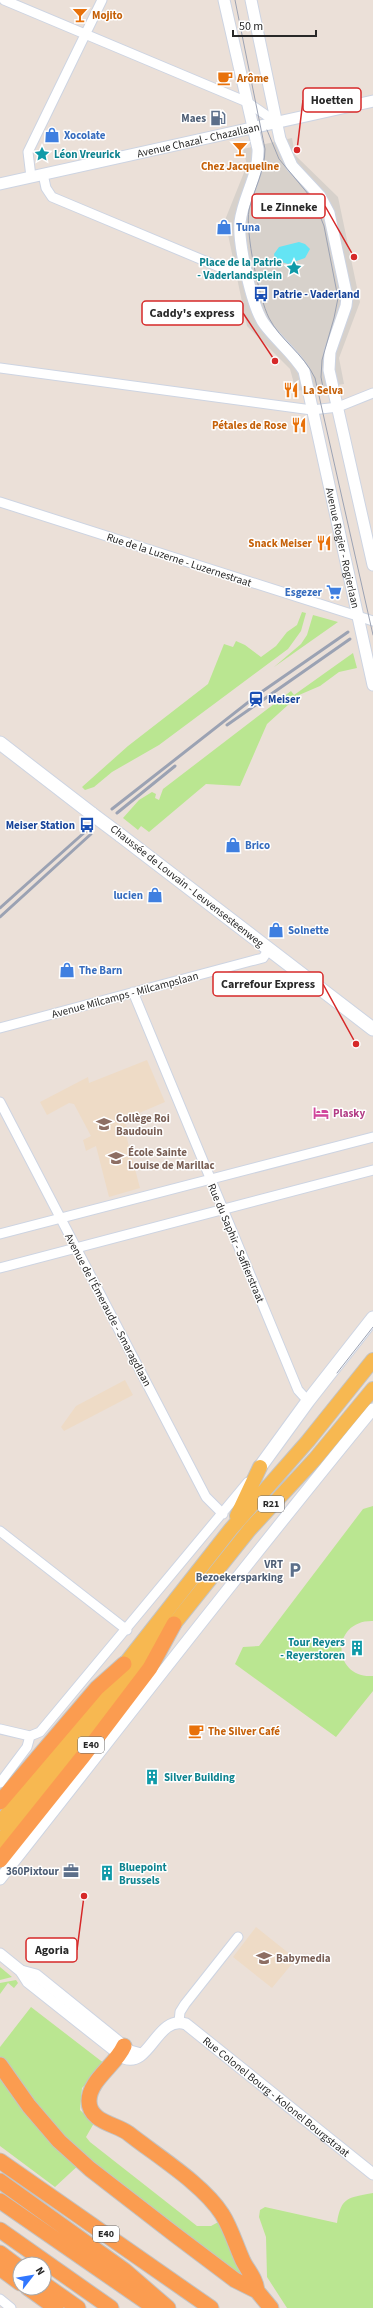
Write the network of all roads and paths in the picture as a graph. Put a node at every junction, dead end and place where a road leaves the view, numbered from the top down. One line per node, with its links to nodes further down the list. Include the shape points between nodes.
1 (4, 0): 5 (street)
2 (102, 0): 5 (street)
3 (224, 0): 7 (street)
4 (251, 0): 8 (street)
5 (86, 35): 7 (street); 11 (street, via 28,152)
6 (373, 101): 8 (street, Avenue Chazal - Chazallaan)
7 (247, 102): 8 (street); 9 (street)
8 (276, 122): 9 (street, Avenue Chazal - Chazallaan); 16 (street, via 288,160 320,196 329,213 334,231 347,297 329,361)
9 (253, 127): 10 (street, Avenue Chazal - Chazallaan); 13 (street, via 258,155 256,170 240,223)
10 (43, 174): 11 (street, Avenue Chazal - Chazallaan); 13 (street, via 46,188 52,197 229,272)
11 (31, 177): 12 (street, Avenue Chazal - Chazallaan)
12 (0, 184)
13 (247, 270): 17 (street, via 259,316 304,371)
14 (0, 368): 17 (street)
15 (373, 393): 16 (street)
16 (338, 407): 17 (street); 19 (street)
17 (312, 410): 20 (street, Avenue Rogier - Rogierlaan)
18 (0, 502): 20 (street, Rue de la Luzerne - Luzernestraat)
19 (373, 565)
20 (358, 617): 21 (street, Rue de la Luzerne - Luzernestraat); 22 (street, Avenue Rogier - Rogierlaan)
21 (373, 621)
22 (373, 685)
23 (0, 743): 24 (main road, Chaussée de Louvain - Leuvensesteenweg, bridge)
24 (269, 949): 25 (street, Avenue Milcamps - Milcampslaan, via 263,958 257,960); 27 (main road, Chaussée de Louvain - Leuvensesteenweg)
25 (133, 992): 26 (street, Avenue Milcamps - Milcampslaan); 31 (street, Rue du Saphir - Saffierstraat)
26 (0, 1028)
27 (373, 1029)
28 (0, 1102): 33 (street, Avenue de l'Émeraude - Smaragdlaan)
29 (373, 1137): 31 (street)
30 (373, 1170): 32 (street)
31 (210, 1179): 32 (street, Rue du Saphir - Saffierstraat); 33 (street)
32 (222, 1208): 35 (street); 40 (street, Rue du Saphir - Saffierstraat, via 298,1390)
33 (60, 1218): 34 (street); 35 (street, Avenue de l'Émeraude - Smaragdlaan)
34 (0, 1234)
35 (75, 1248): 36 (street); 43 (street, Avenue de l'Émeraude - Smaragdlaan, via 206,1497)
36 (0, 1268)
37 (373, 1318): 40 (main road)
38 (373, 1360): 44 (main road, R21, via 308,1441)
39 (373, 1389): 46 (main road, R21, via 315,1459 250,1529)
40 (308, 1401): 42 (main road)
41 (373, 1409): 56 (street, via 220,1597)
42 (260, 1467): 43 (street); 44 (main road)
43 (223, 1514): 47 (street)
44 (231, 1529): 48 (main road, R21)
45 (0, 1531): 47 (street)
46 (174, 1624): 54 (main road, R21); 55 (highway, E40, via 150,1668)
47 (127, 1630): 50 (street, via 40,1732)
48 (124, 1664): 52 (highway, via 97,1688); 53 (main road, R21)
49 (0, 1729): 50 (street)
50 (30, 1736): 51 (street, via 27,1747)
51 (0, 1782)
52 (0, 1802)
53 (0, 1823)
54 (0, 1842)
55 (0, 1860)
56 (0, 1879)
57 (238, 1937): 59 (street, via 185,2004 180,2012)
58 (0, 1954): 60 (street, via 21,1971 28,1982)
59 (179, 2022): 60 (street, via 168,2025 141,2054 128,2060); 63 (street, Rue Colonel Bourg - Kolonel Bourgstraat, via 197,2032)
60 (122, 2050): 72 (highway, via 93,2087 89,2102 92,2111 100,2121 119,2126 208,2196 223,2215 256,2283)
61 (0, 2065): 72 (highway, via 43,2125 90,2169 235,2280)
62 (0, 2160): 81 (highway, E40)
63 (373, 2174)
64 (0, 2181): 80 (highway, E40, via 90,2244)
65 (0, 2202): 79 (highway)
66 (5, 2233): 78 (highway)
67 (0, 2253): 68 (highway)
68 (12, 2262)
69 (0, 2268): 70 (highway)
70 (12, 2276)
71 (52, 2290): 77 (highway)
72 (257, 2291): 82 (highway)
73 (39, 2296): 76 (highway)
74 (0, 2299): 75 (street)
75 (11, 2308)
76 (56, 2308)
77 (78, 2308)
78 (111, 2308)
79 (155, 2308)
80 (168, 2308)
81 (211, 2308)
82 (271, 2308)

